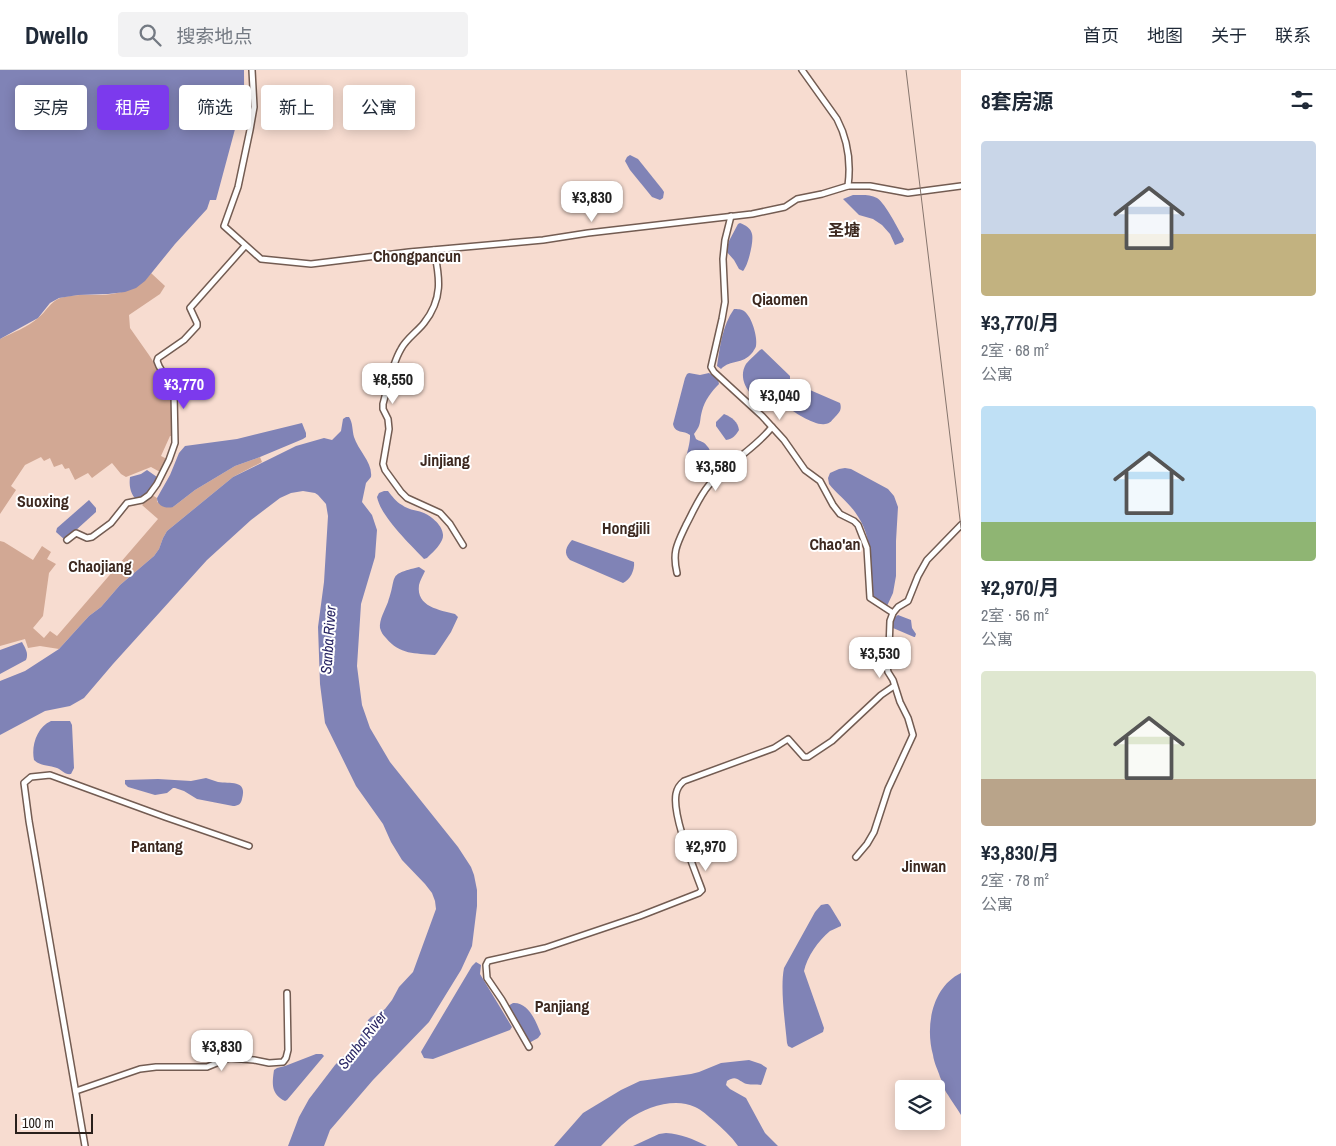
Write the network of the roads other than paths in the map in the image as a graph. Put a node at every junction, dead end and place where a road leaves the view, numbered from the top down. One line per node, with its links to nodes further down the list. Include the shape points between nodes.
1 (252, 70): 6 (street, via 254,107 250,130 238,187 224,226)
2 (802, 70): 3 (street, via 837,119 844,136 850,170)
3 (848, 186): 4 (street, via 870,186 908,193); 5 (street, via 797,199 785,207)
4 (961, 186)
5 (731, 216): 7 (street); 8 (street, via 723,259 725,302 710,367)
6 (245, 246): 7 (street, via 264,260 311,264); 10 (street, via 192,306 190,310 197,326 184,340 158,358 159,366 174,392 175,437 174,448 157,484 149,495 125,504 111,523 92,536 87,538 76,533)
7 (434, 250): 11 (street, via 440,283 438,297 432,311 401,348 396,361 383,404 389,429 383,464 401,492 407,498 439,512)
8 (772, 426): 12 (street, via 764,437 709,485 675,550); 13 (street, via 805,470 820,481 832,505 858,525 867,548 870,598)
9 (961, 525): 13 (street, via 928,560 908,601)
10 (67, 540)
11 (463, 545)
12 (677, 573)
13 (893, 613): 14 (street, via 887,667)
14 (894, 686): 16 (street, via 910,721 912,737 888,789 874,832); 18 (street, via 832,741 808,757 804,757 788,739 774,748 680,784 676,796 677,811 702,890 699,893 545,948 489,960 487,978)
15 (249, 846): 19 (street, via 50,775 31,777 24,783)
16 (856, 857)
17 (287, 993): 19 (street, via 288,1050 283,1062 229,1058 207,1067 140,1069)
18 (529, 1047)
19 (76, 1091): 20 (street)
20 (84, 1146)

